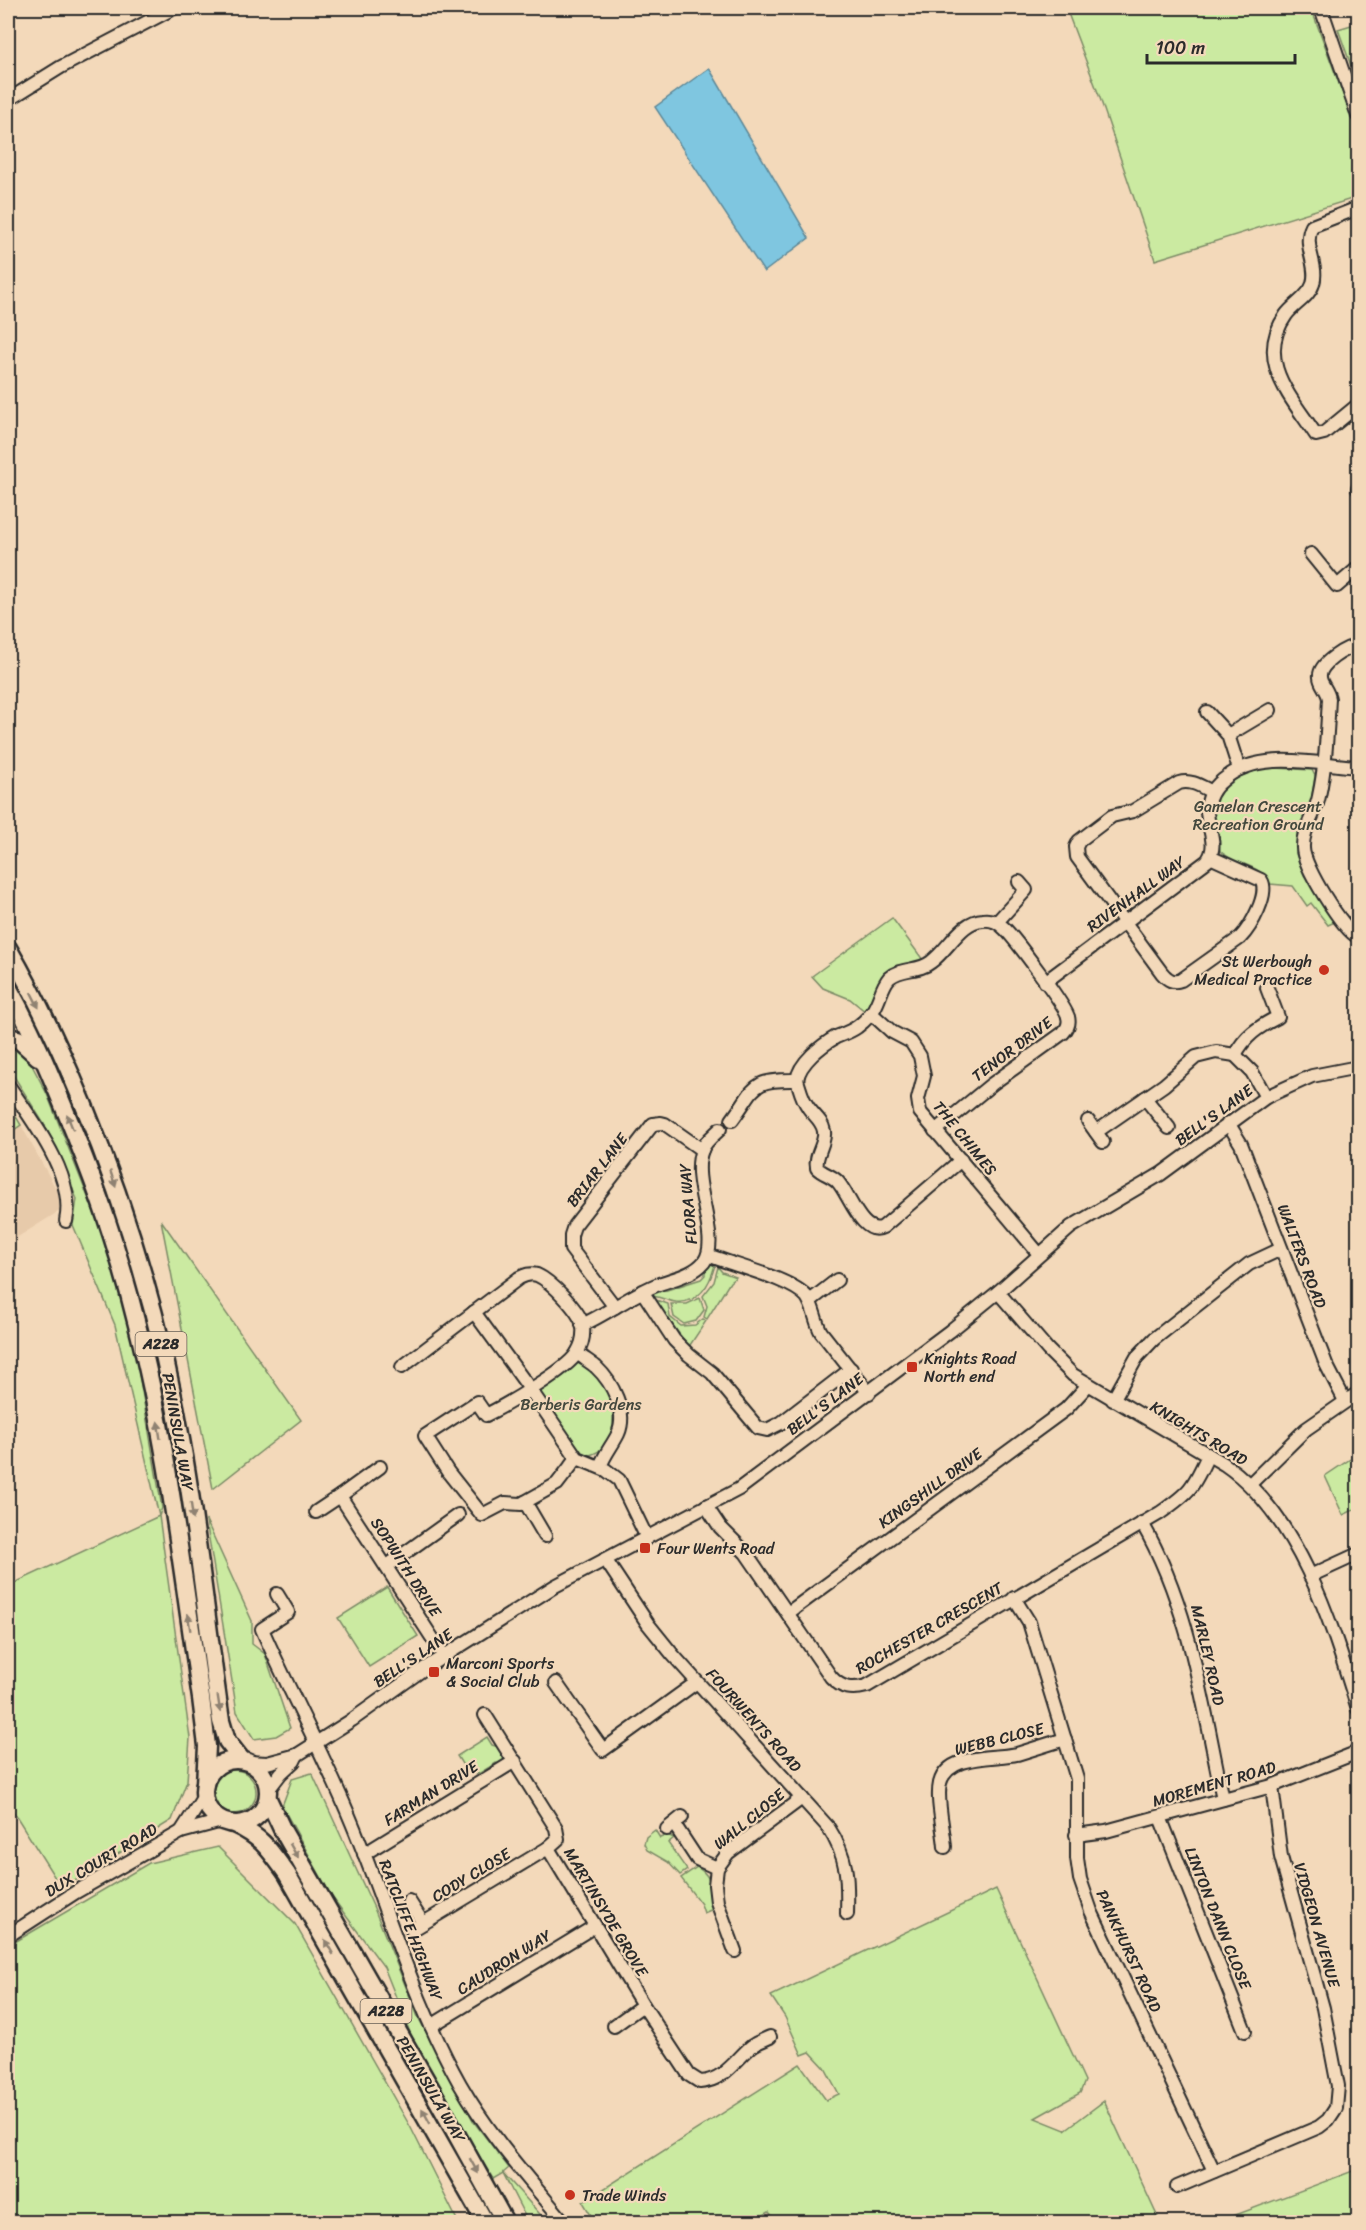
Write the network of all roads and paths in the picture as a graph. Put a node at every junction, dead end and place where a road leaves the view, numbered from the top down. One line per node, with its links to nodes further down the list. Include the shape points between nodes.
1 (174, 8): 3 (street, via 61,67)
2 (1321, 8): 4 (street)
3 (8, 100)
4 (1359, 116)
5 (1359, 208): 6 (street, via 1312,226 1307,240 1313,286 1280,324 1273,352 1279,377 1316,435)
6 (1359, 405)
7 (1311, 554): 8 (street, via 1337,586)
8 (1359, 568)
9 (1359, 646): 13 (street, via 1347,649 1320,669 1320,680 1329,699)
10 (1270, 710): 12 (street)
11 (1207, 712): 12 (street)
12 (1228, 735): 15 (street)
13 (1323, 765): 14 (street); 15 (street, via 1265,761); 21 (street, via 1318,802 1304,834 1304,859 1347,928)
14 (1359, 767)
15 (1239, 769): 16 (street)
16 (1212, 792): 17 (street, RIVENHALL WAY, via 1207,810 1213,844); 20 (street, via 1184,781 1133,811 1112,816 1079,841 1077,857)
17 (1210, 857): 20 (street, RIVENHALL WAY); 20 (street, via 1263,882 1263,895 1240,938 1181,980 1171,981)
18 (1019, 882): 19 (street, via 1026,890)
19 (997, 922): 23 (street, TENOR DRIVE); 27 (street, via 970,923 928,965 891,976)
20 (1126, 922): 23 (street, RIVENHALL WAY)
21 (1359, 937)
22 (8, 948): 93 (main road, PENINSULA WAY / A228, one-way to 93, via 59,1047 110,1170 137,1249 155,1314 184,1456 221,1721 227,1741)
23 (1045, 982): 41 (street, TENOR DRIVE, via 1067,1013 1069,1023 1065,1031)
24 (8, 987): 26 (main road, PENINSULA WAY / A228)
25 (1267, 988): 29 (street, via 1278,1017 1253,1031)
26 (16, 1002): 28 (main road); 30 (main road, PENINSULA WAY / A228)
27 (872, 1013): 32 (street, via 802,1066); 41 (street, THE CHIMES, via 917,1050 924,1076 918,1108)
28 (8, 1036): 30 (main road, via 18,1039)
29 (1234, 1055): 34 (street, via 1252,1072); 35 (street, via 1216,1052 1197,1057)
30 (47, 1066): 96 (main road, PENINSULA WAY / A228, one-way to 30, via 206,1732 155,1403 118,1254 91,1173)
31 (1359, 1067): 34 (street, BELL'S LANE, via 1312,1076)
32 (797, 1080): 36 (street, via 759,1084); 43 (street, via 803,1099 824,1132 818,1168 838,1182 871,1228 880,1229)
33 (8, 1085): 44 (street, via 40,1131 55,1162 68,1198)
34 (1266, 1097): 38 (street, BELL'S LANE)
35 (1145, 1098): 37 (street, via 1100,1137); 39 (street)
36 (732, 1120)
37 (1088, 1121)
38 (1228, 1123): 45 (street, WALTERS ROAD, via 1241,1144); 46 (street, BELL'S LANE, via 1161,1174 1071,1227)
39 (1168, 1128)
40 (720, 1129): 42 (street)
41 (935, 1131): 43 (street, THE CHIMES)
42 (702, 1150): 47 (street, FLORA WAY, via 699,1176); 52 (street, BRIAR LANE, via 665,1124 653,1124 574,1226 571,1249)
43 (961, 1160): 46 (street, THE CHIMES)
44 (66, 1221)
45 (1281, 1248): 62 (street, via 1249,1264 1154,1339 1137,1357); 63 (street, WALTERS ROAD, via 1326,1364)
46 (1039, 1254): 50 (street, BELL'S LANE)
47 (708, 1256): 49 (street, FLORA WAY, via 696,1269); 51 (street, via 787,1284)
48 (837, 1280): 51 (street)
49 (642, 1291): 52 (street, FLORA WAY); 57 (street, via 674,1340 712,1373 759,1428 767,1430 781,1423)
50 (998, 1292): 58 (street, KNIGHTS ROAD, via 1061,1364); 60 (street, BELL'S LANE)
51 (810, 1301): 57 (street, via 821,1332)
52 (615, 1307): 54 (street, FLORA WAY)
53 (474, 1312): 54 (street, via 519,1278 533,1274 566,1300); 56 (street); 59 (street)
54 (582, 1324): 55 (street)
55 (577, 1353): 59 (street); 67 (street, via 597,1368 618,1402 618,1434)
56 (402, 1367)
57 (851, 1369): 60 (street)
58 (1088, 1385): 62 (street, KNIGHTS ROAD); 83 (street, KINGSHILL DRIVE, via 1066,1409)
59 (530, 1389): 65 (street); 70 (street, via 486,1415 477,1402 425,1436 482,1515 505,1503)
60 (869, 1393): 71 (street, BELL'S LANE, via 739,1489)
61 (1359, 1393): 63 (street)
62 (1113, 1400): 64 (street, KNIGHTS ROAD)
63 (1345, 1401): 68 (street, via 1306,1429)
64 (1208, 1455): 68 (street, KNIGHTS ROAD); 74 (street, ROCHESTER CRESCENT, via 1184,1497)
65 (577, 1458): 67 (street); 70 (street, via 557,1484)
66 (380, 1467): 69 (street)
67 (600, 1467): 76 (street, via 619,1480)
68 (1250, 1484): 80 (street, KNIGHTS ROAD, via 1279,1520)
69 (340, 1496): 72 (street); 79 (street, SOPWITH DRIVE)
70 (525, 1502): 75 (street)
71 (706, 1506): 76 (street, BELL'S LANE); 83 (street, ROCHESTER CRESCENT)
72 (316, 1512)
73 (458, 1515): 79 (street)
74 (1142, 1523): 82 (street, ROCHESTER CRESCENT); 99 (street, MARLEY ROAD, via 1181,1612)
75 (545, 1536)
76 (647, 1538): 78 (street, BELL'S LANE)
77 (1359, 1554): 80 (street)
78 (605, 1559): 84 (street, BELL'S LANE, via 531,1600); 85 (street, FOURWENTS ROAD, via 654,1631)
79 (387, 1566): 84 (street, SOPWITH DRIVE)
80 (1310, 1576): 87 (street, KNIGHTS ROAD)
81 (278, 1594): 90 (street, RATCLIFFE HIGHWAY, via 288,1612 262,1629)
82 (1014, 1598): 83 (street, ROCHESTER CRESCENT, via 867,1686 855,1688 842,1687 831,1677); 89 (street, PANKHURST ROAD, via 1029,1622)
83 (788, 1612)
84 (444, 1656): 90 (street, BELL'S LANE)
85 (697, 1682): 86 (street, via 603,1750); 98 (street, FOURWENTS ROAD)
86 (556, 1683)
87 (1359, 1708)
88 (485, 1715): 94 (street, MARTINSYDE GROVE)
89 (1065, 1738): 104 (street, PANKHURST ROAD, via 1078,1789); 105 (street, WEBB CLOSE, via 1015,1754 966,1761 948,1771 940,1787)
90 (315, 1744): 92 (street, BELL'S LANE); 107 (street, RATCLIFFE HIGHWAY)
91 (1359, 1752): 95 (street, MOREMENT ROAD)
92 (297, 1755): 93 (street, BELL'S LANE, via 270,1762); 97 (street, BELL'S LANE)
93 (245, 1761): 96 (main road, via 220,1764 213,1770); 97 (main road, via 264,1775)
94 (515, 1761): 106 (street, MARTINSYDE GROVE, via 559,1834); 107 (street, FARMAN DRIVE)
95 (1272, 1786): 99 (street, MOREMENT ROAD); 119 (street, VIDGEON AVENUE, via 1281,1857 1323,2008 1339,2095 1332,2114 1319,2127)
96 (205, 1791): 101 (main road, via 212,1813); 103 (street, DUX COURT ROAD)
97 (268, 1794): 101 (main road, via 260,1814 252,1820); 122 (main road, PENINSULA WAY / A228, one-way to 122, via 283,1831)
98 (802, 1798): 108 (street, WALL CLOSE, via 728,1853); 110 (street, FOURWENTS ROAD, via 828,1827 842,1851 848,1876)
99 (1223, 1800): 100 (street, MOREMENT ROAD)
100 (1160, 1817): 104 (street, MOREMENT ROAD); 117 (street, LINTON DANN CLOSE)
101 (228, 1823): 103 (street, DUX COURT ROAD); 121 (main road, PENINSULA WAY / A228, one-way to 101, via 287,1874 265,1843 253,1833)
102 (674, 1824): 108 (street, WALL CLOSE, via 697,1858)
103 (180, 1832): 112 (street, DUX COURT ROAD)
104 (1076, 1835): 119 (street, PANKHURST ROAD, via 1080,1879 1090,1911)
105 (945, 1847)
106 (548, 1848): 109 (street, CODY CLOSE, via 417,1927); 111 (street, MARTINSYDE GROVE)
107 (364, 1854): 115 (street, RATCLIFFE HIGHWAY)
108 (717, 1868): 113 (street, WALL CLOSE, via 717,1902)
109 (409, 1901)
110 (847, 1914)
111 (595, 1926): 114 (street, MARTINSYDE GROVE); 115 (street, CAUDRON WAY)
112 (8, 1936)
113 (735, 1951)
114 (643, 2005): 116 (street); 118 (street, MARTINSYDE GROVE, via 678,2061 700,2082 723,2073 751,2047)
115 (431, 2026): 123 (street, RATCLIFFE HIGHWAY, via 475,2108)
116 (614, 2026)
117 (1245, 2031)
118 (770, 2037)
119 (1214, 2171): 120 (street, VIDGEON AVENUE)
120 (1177, 2187)
121 (485, 2223)
122 (505, 2223)
123 (564, 2223)

